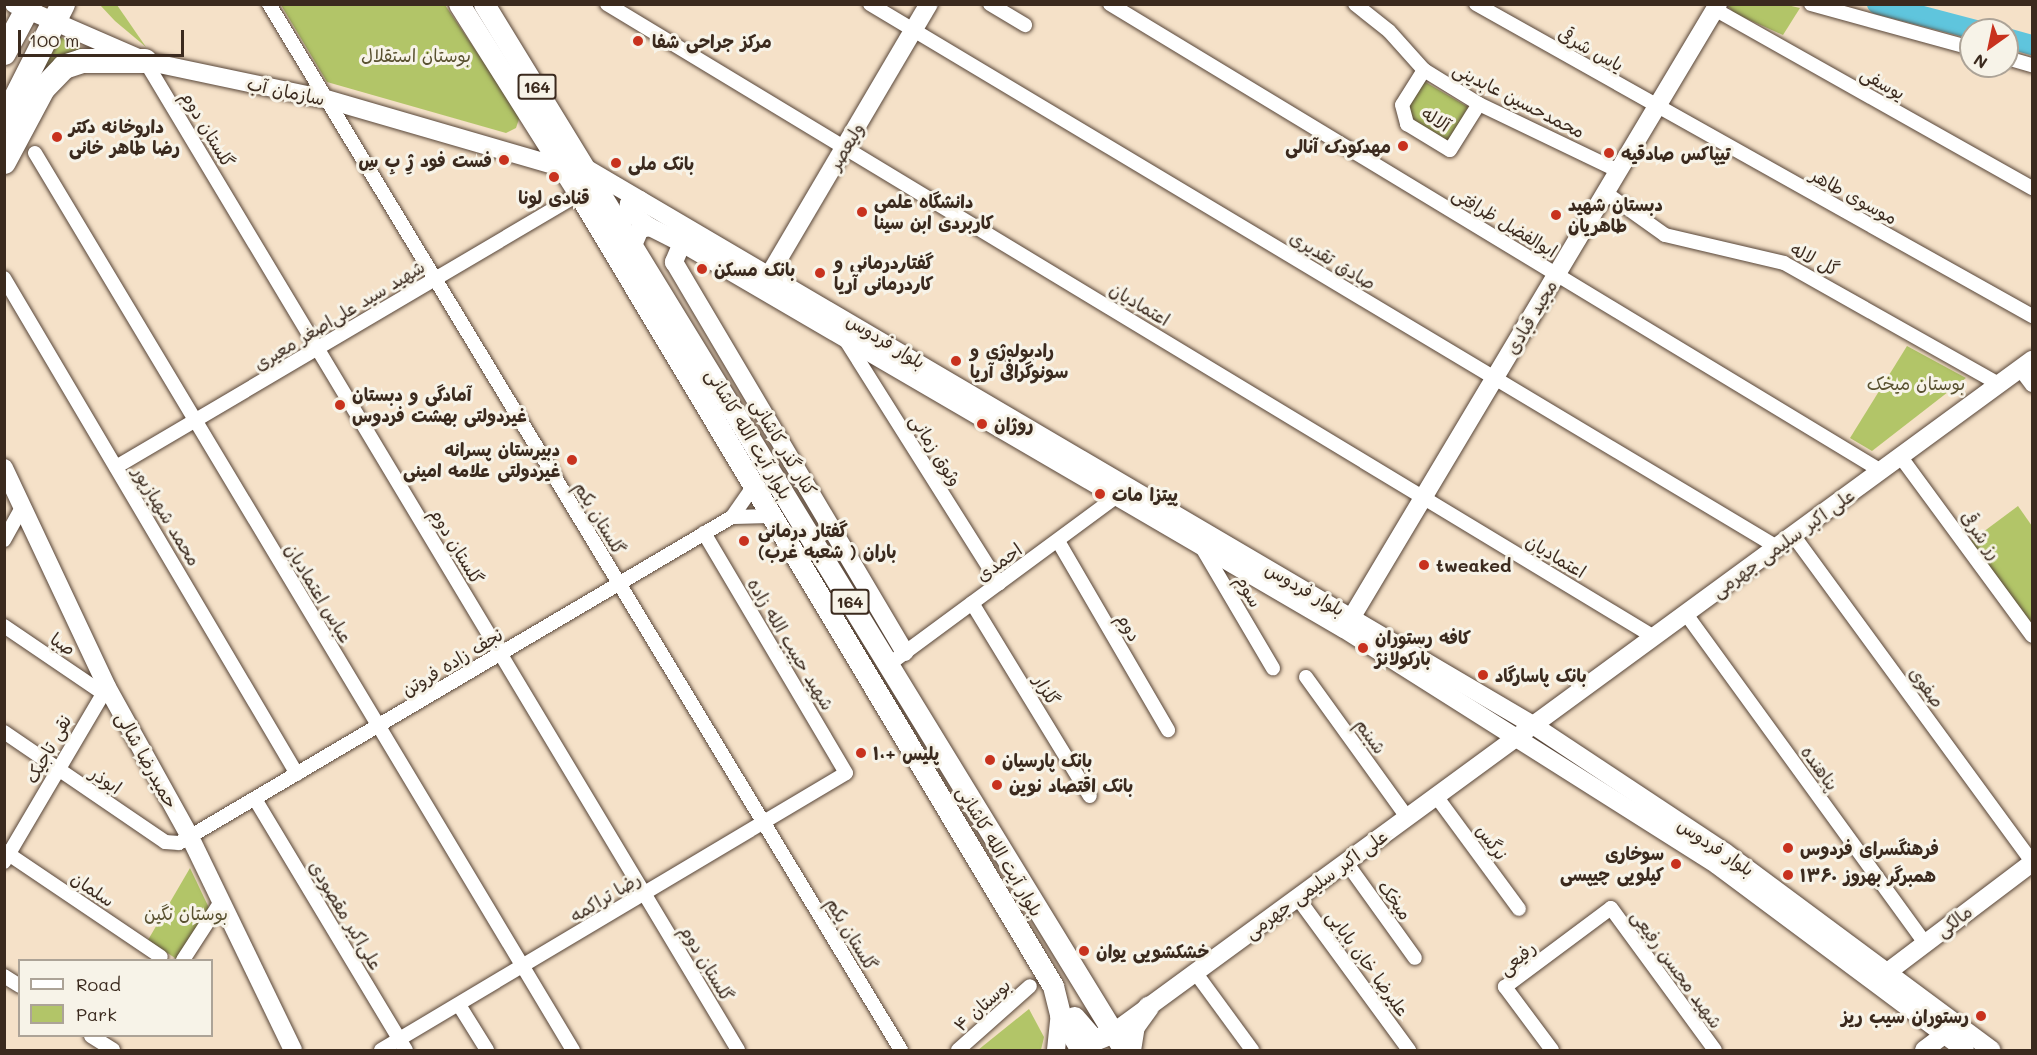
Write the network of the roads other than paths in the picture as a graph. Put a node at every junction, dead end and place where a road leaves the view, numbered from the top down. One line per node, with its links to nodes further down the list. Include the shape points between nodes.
1 (269, 4): 21 (street, گلستان یکم)
2 (459, 4): 28 (main road, بلوار آیت الله کاشانی / 164)
3 (484, 4): 29 (main road, بلوار آیت الله کاشانی / 164)
4 (607, 4): 25 (street, اعتمادیان)
5 (870, 4): 16 (street, صادق تقدیری)
6 (929, 4): 16 (main road, ولیعصر)
7 (990, 4): 15 (street)
8 (1110, 4): 38 (street, ابوالفضل ظرافتی)
9 (1355, 4): 20 (street, محمدحسین عابدینی, via 1389,31)
10 (1476, 4): 23 (street, یاس شرقی)
11 (1811, 4): 17 (street)
12 (24, 6): 14 (main road, سازمان آب); 18 (highway)
13 (1717, 7): 23 (main road, مجید قبادی); 31 (street, یوسفی)
14 (59, 13): 19 (main road, سازمان آب); 24 (highway)
15 (1025, 25)
16 (914, 31): 25 (main road, ولیعصر); 46 (street, صادق تقدیری)
17 (1959, 45)
18 (4, 53)
19 (146, 61): 21 (main road, سازمان آب); 27 (highway, via 82,61 64,67 43,89); 44 (street, گلستان دوم)
20 (1424, 70): 22 (street, محمدحسین عابدینی); 22 (street, آلاله, via 1402,105 1407,124 1450,150)
21 (326, 99): 28 (main road, سازمان آب); 40 (street, گلستان یکم)
22 (1479, 104): 30 (street, محمدحسین عابدینی)
23 (1658, 106): 30 (main road, مجید قبادی); 42 (street, موسوی طاهر)
24 (4, 121)
25 (845, 147): 41 (main road, ولیعصر); 56 (street, اعتمادیان)
26 (35, 153): 49 (street, عباس اعتمادیان)
27 (4, 162)
28 (563, 168): 33 (main road, بلوار آیت الله کاشانی / 164)
29 (589, 171): 34 (main road, بلوار فردوس); 36 (main road, بلوار آیت الله کاشانی / 164)
30 (1619, 171): 32 (main road, مجید قبادی)
31 (2032, 188)
32 (1606, 193): 38 (main road, مجید قبادی); 47 (street, گل لاله, via 1665,235 1784,263)
33 (579, 194): 40 (street, شهید سید علی‌اصغر معیری); 54 (main road, بلوار آیت الله کاشانی / 164)
34 (640, 200): 35 (main road, بلوار فردوس, via 629,204 629,212); 41 (main road, بلوار فردوس)
35 (650, 227): 36 (main road, via 640,230); 37 (main road, بلوار فردوس)
36 (634, 243): 76 (main road, بلوار آیت الله کاشانی / 164)
37 (682, 243): 41 (main road, بلوار فردوس); 74 (main road, کنار گذر کاشانی, via 674,262)
38 (1557, 274): 46 (main road, مجید قبادی); 53 (street, ابوالفضل ظرافتی)
39 (4, 278): 51 (street, محمد شهبازپور)
40 (435, 279): 44 (street, شهید سید علی‌اصغر معیری); 66 (street, گلستان یکم)
41 (766, 280): 43 (main road, بلوار فردوس)
42 (2032, 316)
43 (847, 328): 55 (main road, بلوار فردوس); 67 (street, وثوق زمانی)
44 (318, 348): 49 (street, شهید سید علی‌اصغر معیری); 75 (street, گلستان دوم)
45 (2026, 364): 47 (main road, علی اکبر سلیمی جهرمی); 48 (street)
46 (1495, 378): 56 (main road, مجید قبادی); 65 (street, صادق تقدیری)
47 (1999, 384): 50 (main road, علی اکبر سلیمی جهرمی)
48 (2032, 385)
49 (195, 421): 51 (street, شهید سید علی‌اصغر معیری); 80 (street, عباس اعتمادیان)
50 (1900, 456): 53 (main road, علی اکبر سلیمی جهرمی); 72 (street, رز شرقی)
51 (116, 467): 86 (street, محمد شهبازپور)
52 (4, 468): 57 (main road, حمیدرضا شالی)
53 (1881, 471): 61 (main road, علی اکبر سلیمی جهرمی)
54 (754, 486): 58 (main road, بلوار آیت الله کاشانی / 164); 59 (street, نجف زاده فروتن)
55 (1123, 490): 62 (main road, بلوار فردوس); 64 (street, احمدی)
56 (1424, 497): 70 (main road, مجید قبادی); 73 (street, اعتمادیان)
57 (22, 507): 63 (street); 79 (main road, حمیدرضا شالی)
58 (772, 516): 59 (street, نجف زاده فروتن); 111 (main road, بلوار آیت الله کاشانی / 164)
59 (732, 517): 60 (street, نجف زاده فروتن)
60 (704, 533): 66 (street, نجف زاده فروتن); 85 (street, شهید حبیب الله زاده)
61 (1793, 535): 65 (main road, علی اکبر سلیمی جهرمی); 95 (street, صفوی)
62 (1204, 538): 70 (main road, بلوار فردوس); 77 (street, سوم)
63 (4, 540)
64 (1058, 541): 67 (street, احمدی); 81 (street, دوم)
65 (1777, 547): 69 (main road, علی اکبر سلیمی جهرمی)
66 (619, 584): 75 (street, نجف زاده فروتن); 91 (street, گلستان یکم)
67 (999, 584): 68 (street, احمدی)
68 (972, 603): 74 (street, احمدی); 87 (street, گلزار)
69 (1686, 614): 73 (main road, علی اکبر سلیمی جهرمی); 101 (street, پناهنده)
70 (1348, 622): 82 (main road, بلوار فردوس)
71 (4, 626): 79 (street, صبا)
72 (2032, 636)
73 (1654, 637): 82 (main road, علی اکبر سلیمی جهرمی)
74 (905, 652): 76 (street, احمدی)
75 (500, 654): 80 (street, نجف زاده فروتن); 96 (street, گلستان دوم)
76 (888, 664): 117 (main road, بلوار آیت الله کاشانی / 164)
77 (1273, 668)
78 (1306, 677): 90 (street, شبنم)
79 (104, 690): 84 (street, نقی تاجیک); 92 (main road, حمیدرضا شالی)
80 (378, 726): 86 (street, نجف زاده فروتن); 105 (street, عباس اعتمادیان)
81 (1168, 730)
82 (1526, 730): 88 (main road, علی اکبر سلیمی جهرمی); 107 (main road, بلوار فردوس, via 1716,865)
83 (4, 732): 84 (street, ابوذر)
84 (58, 770): 92 (street, ابوذر, via 165,842); 93 (street, نقی تاجیک)
85 (846, 773): 91 (street, رضا تراکمه)
86 (297, 774): 89 (street, نجف زاده فروتن)
87 (1090, 796)
88 (1436, 796): 90 (main road, علی اکبر سلیمی جهرمی); 100 (street, نرگس)
89 (255, 799): 92 (street, نجف زاده فروتن); 118 (street, علی‌اکبر مقصودی)
90 (1407, 817): 94 (main road, علی اکبر سلیمی جهرمی)
91 (763, 823): 96 (street, رضا تراکمه); 125 (street, گلستان یکم)
92 (190, 837): 98 (main road, حمیدرضا شالی)
93 (6, 856): 102 (street, سلمان)
94 (1346, 862): 97 (main road, علی اکبر سلیمی جهرمی); 103 (street, میخک)
95 (2032, 862): 101 (main road, مالکی)
96 (644, 894): 105 (street, رضا تراکمه); 124 (street, گلستان دوم)
97 (1298, 897): 106 (main road, علی اکبر سلیمی جهرمی); 131 (street, علیرضا خان بابایی)
98 (220, 903): 104 (street); 120 (main road, حمیدرضا شالی)
99 (1611, 908): 132 (street, رفیعی, via 1505,987); 133 (street, شهید محسن رفیعی)
100 (1519, 909)
101 (1925, 943): 107 (main road, مالکی)
102 (161, 957)
103 (1415, 958)
104 (184, 959)
105 (523, 967): 112 (street, رضا تراکمه); 123 (street, عباس اعتمادیان)
106 (1195, 972): 113 (main road, علی اکبر سلیمی جهرمی); 130 (street)
107 (1883, 975): 115 (main road, بلوار فردوس)
108 (4, 976): 109 (street)
109 (18, 985)
110 (1030, 986): 126 (street, بوستان ۴)
111 (1053, 986): 114 (main road, بلوار آیت الله کاشانی / 164); 117 (main road, via 1088,1036)
112 (459, 1005): 118 (street, رضا تراکمه); 122 (street)
113 (1148, 1007): 117 (main road, علی اکبر سلیمی جهرمی); 129 (main road, via 1134,1026)
114 (1060, 1014): 127 (main road); 128 (main road, بلوار آیت الله کاشانی / 164)
115 (1952, 1029): 134 (main road); 135 (main road, بلوار فردوس); 136 (main road, بلوار فردوس)
116 (94, 1037): 119 (street)
117 (1119, 1041)
118 (403, 1045): 121 (street, رضا تراکمه)
119 (112, 1050)
120 (293, 1050)
121 (381, 1050)
122 (487, 1050)
123 (573, 1050)
124 (738, 1050)
125 (901, 1050)
126 (958, 1050)
127 (1056, 1050)
128 (1081, 1050)
129 (1130, 1050)
130 (1252, 1050)
131 (1409, 1050)
132 (1552, 1050)
133 (1715, 1050)
134 (1924, 1050)
135 (1965, 1050)
136 (1992, 1050)

